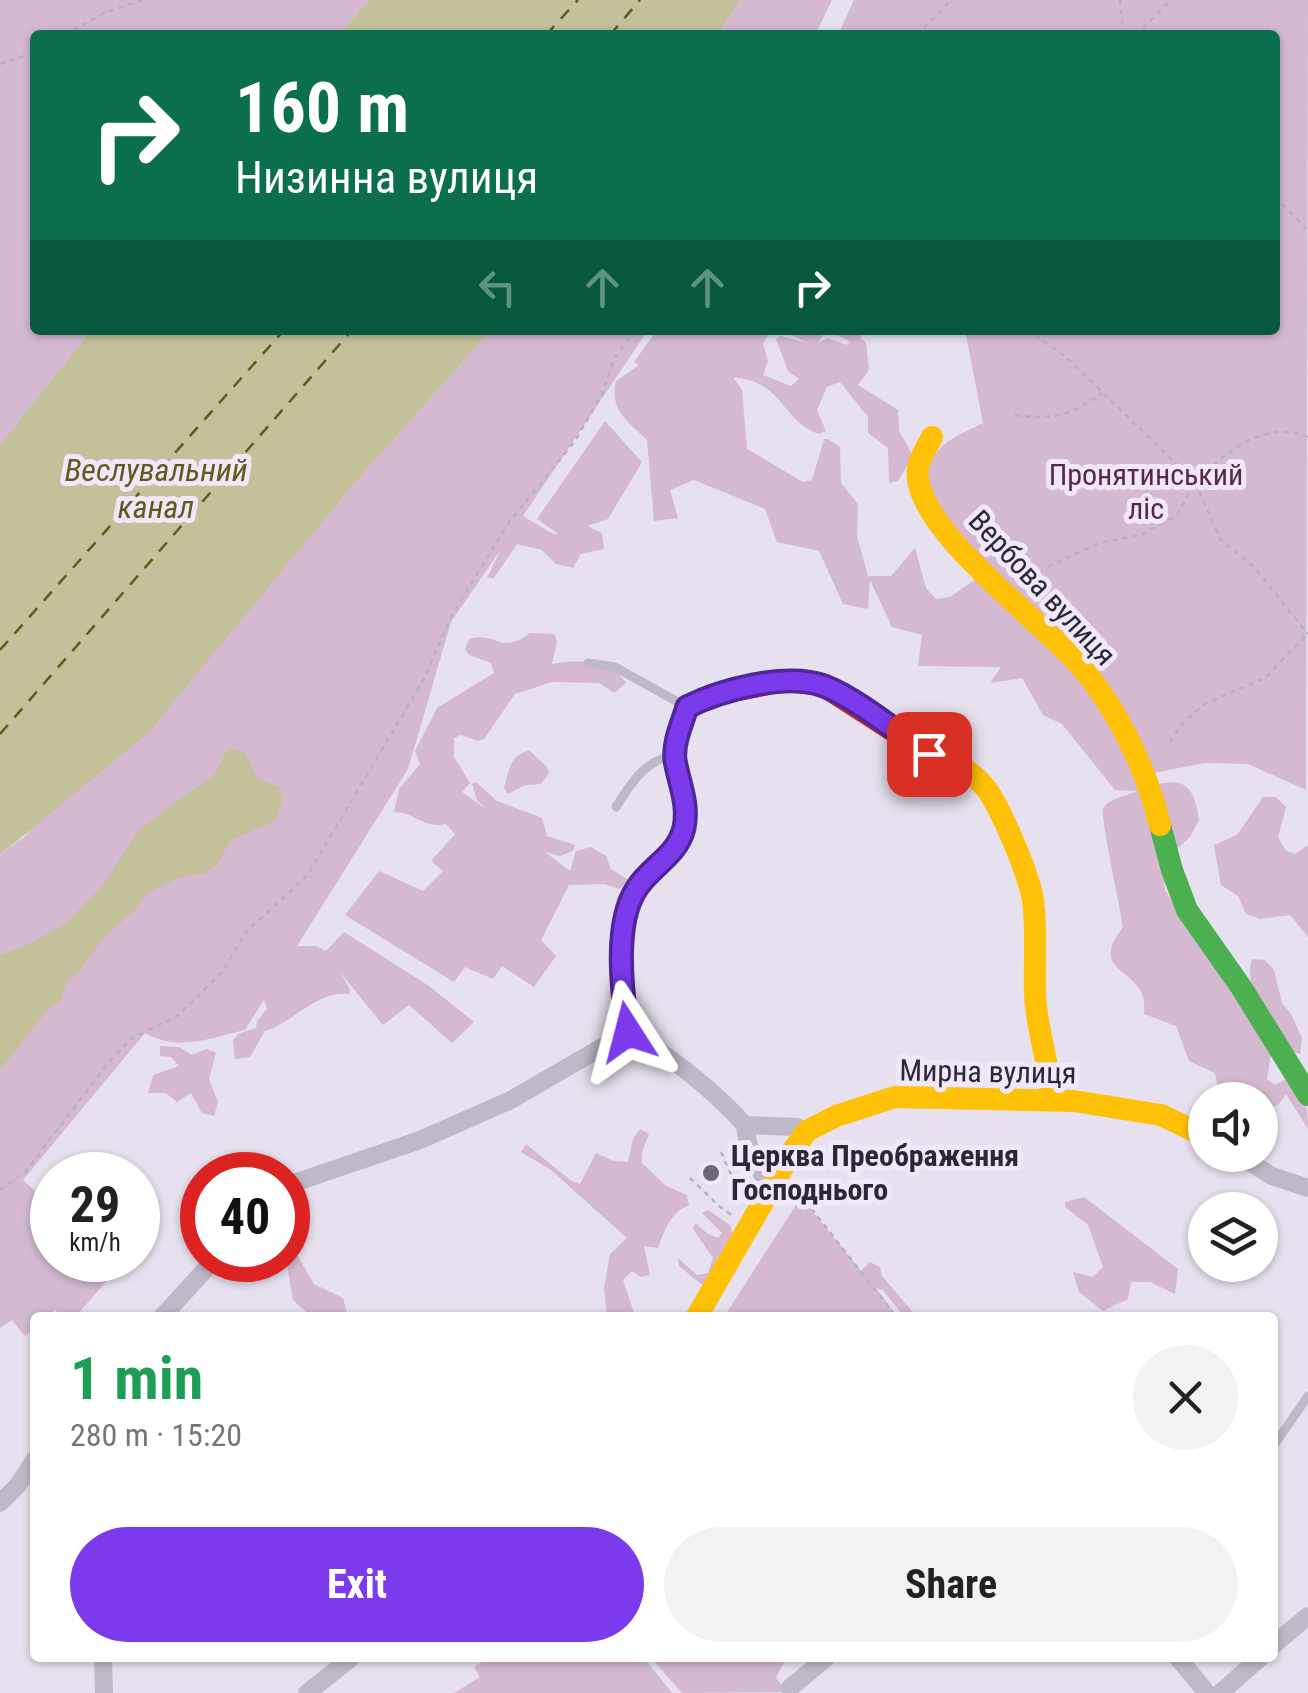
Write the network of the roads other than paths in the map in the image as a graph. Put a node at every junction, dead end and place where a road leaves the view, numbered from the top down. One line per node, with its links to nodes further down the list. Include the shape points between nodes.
1 (932, 437): 7 (street, Вербова вулиця, via 918,466 918,484 930,507 951,537 1091,679 1154,798 1188,912)
2 (588, 663): 3 (lane, via 616,668)
3 (687, 707): 4 (street); 8 (street, via 711,695 785,681 822,685 929,754 960,765 985,787 1032,894 1035,995)
4 (675, 755): 5 (lane, via 643,770); 6 (street, via 686,800 684,826 676,849 637,888 627,912 620,982)
5 (616, 807)
6 (628, 1032): 9 (street, via 720,1098); 13 (street, via 511,1100 420,1140)
7 (1308, 1095)
8 (1051, 1100): 10 (street, Мирна вулиця, via 1161,1115); 11 (street, Мирна вулиця, via 895,1097)
9 (745, 1125): 11 (street); 14 (street, via 759,1172)
10 (1188, 1128)
11 (807, 1132): 14 (street)
12 (1266, 1172): 15 (street)
13 (310, 1176)
14 (780, 1183): 18 (street)
15 (1308, 1188)
16 (194, 1282): 17 (street)
17 (166, 1312)
18 (700, 1312)
19 (1308, 1396): 20 (lane)
20 (1278, 1439)
21 (30, 1467): 22 (street)
22 (0, 1503)
23 (1308, 1616): 24 (street)
24 (1278, 1641)
25 (103, 1662): 31 (street)
26 (346, 1662): 32 (street)
27 (821, 1662): 30 (street)
28 (1181, 1662): 33 (street)
29 (1253, 1662): 34 (street)
30 (790, 1688)
31 (104, 1693)
32 (307, 1693)
33 (1207, 1693)
34 (1220, 1693)

